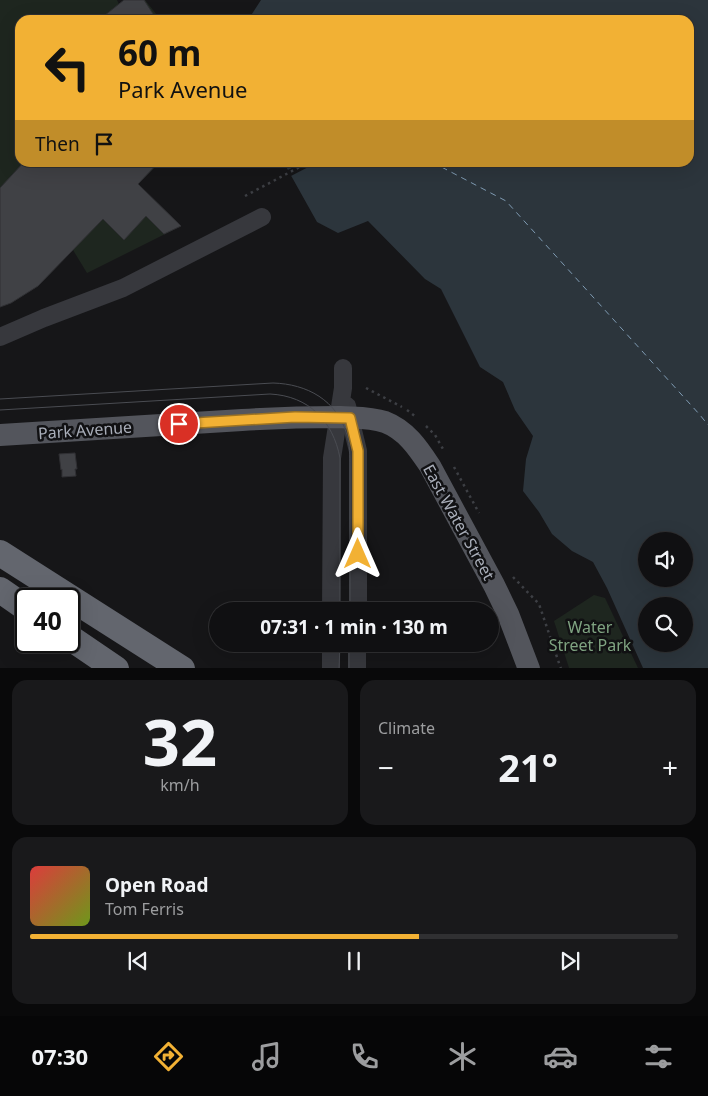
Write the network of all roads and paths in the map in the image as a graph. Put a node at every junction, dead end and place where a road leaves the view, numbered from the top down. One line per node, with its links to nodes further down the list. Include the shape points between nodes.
1 (300, 167): 2 (path)
2 (246, 196)
3 (262, 217): 4 (street, via 122,288)
4 (0, 337)
5 (342, 368): 6 (street)
6 (344, 417): 7 (main road, Park Avenue, via 295,417); 11 (street, via 332,458); 12 (street, via 358,451); 20 (main road, East Water Street, via 373,419 391,425 407,435 422,454 508,614)
7 (0, 435)
8 (0, 553): 17 (highway)
9 (0, 590): 10 (highway)
10 (15, 600)
11 (331, 602)
12 (358, 602)
13 (80, 644): 16 (highway)
14 (331, 652): 18 (street)
15 (357, 652): 19 (street)
16 (116, 668)
17 (182, 668)
18 (331, 668)
19 (357, 668)
20 (529, 668)

